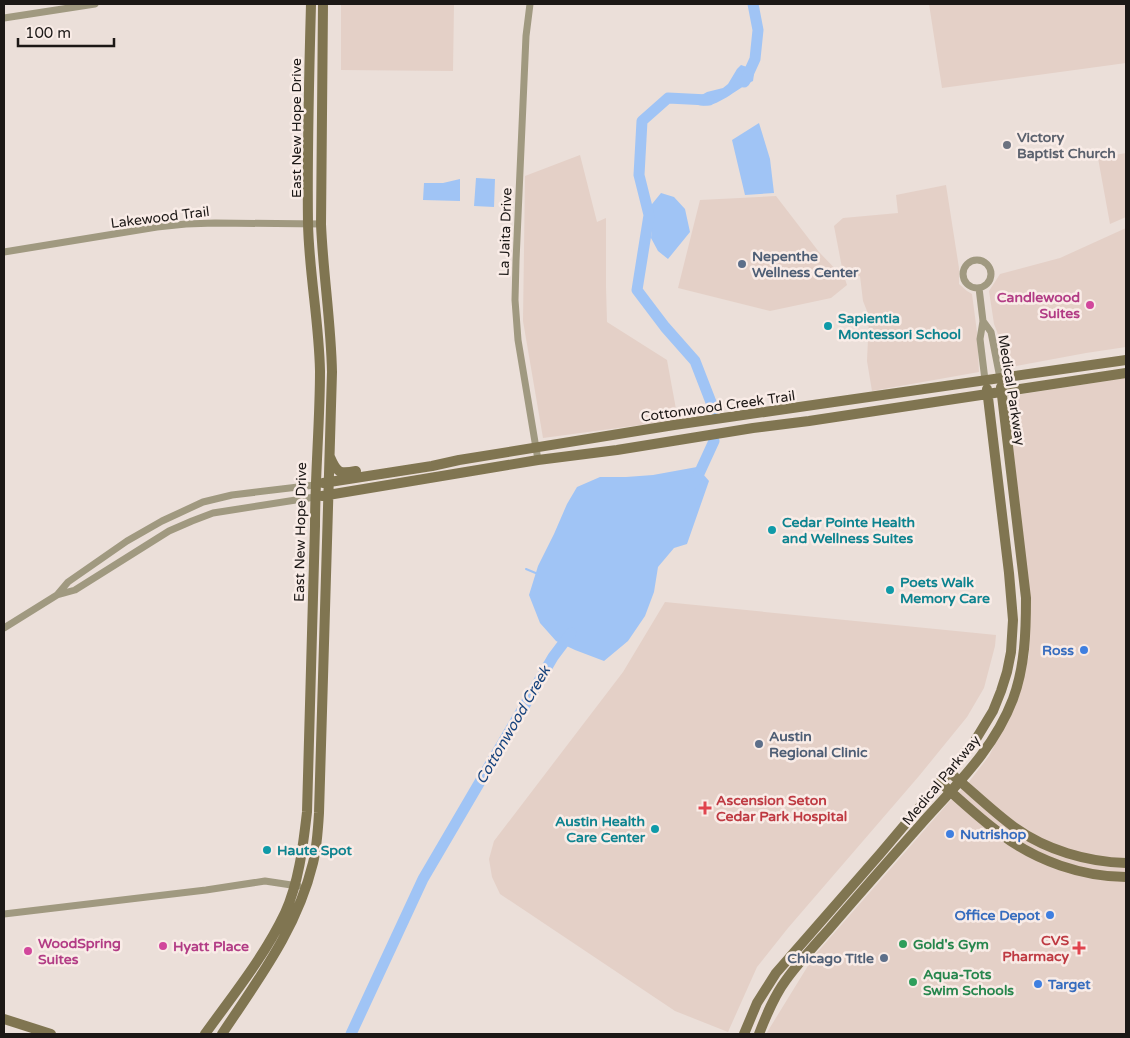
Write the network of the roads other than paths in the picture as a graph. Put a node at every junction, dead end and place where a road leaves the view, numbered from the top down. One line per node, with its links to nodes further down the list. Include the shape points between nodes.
1 (95, 4): 5 (street)
2 (311, 4): 6 (street, East New Hope Drive)
3 (323, 4): 7 (street, East New Hope Drive)
4 (530, 4): 17 (street, La Jaita Drive, via 515,300 518,340)
5 (4, 18)
6 (308, 224): 7 (street, Lakewood Trail); 8 (street, Lakewood Trail, via 186,224); 22 (street, East New Hope Drive, via 320,370)
7 (321, 224): 18 (street, East New Hope Drive, via 331,342)
8 (4, 252)
9 (979, 288): 9 (street, via 990,281 991,272 985,262 977,260 967,264 963,276 967,284); 10 (street, Medical Parkway)
10 (983, 321): 13 (street, Medical Parkway, via 991,332); 14 (street, Medical Parkway, via 980,339)
11 (1126, 360): 13 (street, Cottonwood Creek Trail)
12 (1126, 373): 15 (street, Cottonwood Creek Trail)
13 (1000, 378): 14 (street, Cottonwood Creek Trail); 15 (street, Medical Parkway)
14 (985, 380): 16 (street, Medical Parkway); 17 (street, Cottonwood Creek Trail)
15 (1001, 392): 16 (street, Cottonwood Creek Trail); 27 (street, Medical Parkway)
16 (987, 394): 19 (street, Cottonwood Creek Trail); 28 (street, Medical Parkway)
17 (536, 448): 19 (street, La Jaita Drive); 20 (street, Cottonwood Creek Trail)
18 (330, 456): 20 (street, via 335,468 344,473 410,463); 21 (street, East New Hope Drive)
19 (538, 460): 23 (street, Cottonwood Creek Trail)
20 (432, 466): 21 (street, Cottonwood Creek Trail)
21 (328, 482): 22 (street, Cottonwood Creek Trail); 23 (street, East New Hope Drive)
22 (315, 485): 24 (street, East New Hope Drive); 25 (street, via 203,502)
23 (328, 495): 24 (street, Cottonwood Creek Trail); 32 (street, East New Hope Drive)
24 (315, 497): 26 (street, via 213,514); 31 (street, East New Hope Drive)
25 (162, 520): 26 (street); 29 (street, via 68,582)
26 (168, 531): 29 (street, via 75,590)
27 (1022, 572): 28 (street); 34 (street, Medical Parkway, via 1026,630 1022,668 1013,699 988,747)
28 (1009, 573): 33 (street, Medical Parkway, via 1013,636 1001,692 973,744)
29 (57, 595): 30 (street)
30 (4, 628)
31 (310, 693): 32 (street); 41 (street, East New Hope Drive, via 307,812)
32 (322, 699): 42 (street, East New Hope Drive, via 318,834)
33 (949, 772): 34 (street); 35 (street, Medical Parkway)
34 (960, 781): 36 (street, Medical Parkway); 37 (street, via 1026,835 1067,853)
35 (940, 782): 36 (street); 44 (street, Medical Parkway)
36 (951, 791): 39 (street, via 1002,836 1027,850 1058,864); 45 (street, Medical Parkway)
37 (1106, 861): 38 (street); 39 (street)
38 (1126, 863)
39 (1103, 875): 40 (street)
40 (1126, 877)
41 (294, 886): 42 (street); 43 (street, via 265,881); 48 (street, East New Hope Drive, via 271,938 244,982)
42 (306, 888): 49 (street, East New Hope Drive, via 284,939)
43 (4, 914)
44 (812, 931): 45 (street); 50 (street, Medical Parkway, via 766,987)
45 (820, 939): 51 (street, Medical Parkway, via 786,980)
46 (4, 1019): 47 (street)
47 (51, 1034)
48 (205, 1034)
49 (222, 1034)
50 (744, 1034)
51 (759, 1034)

